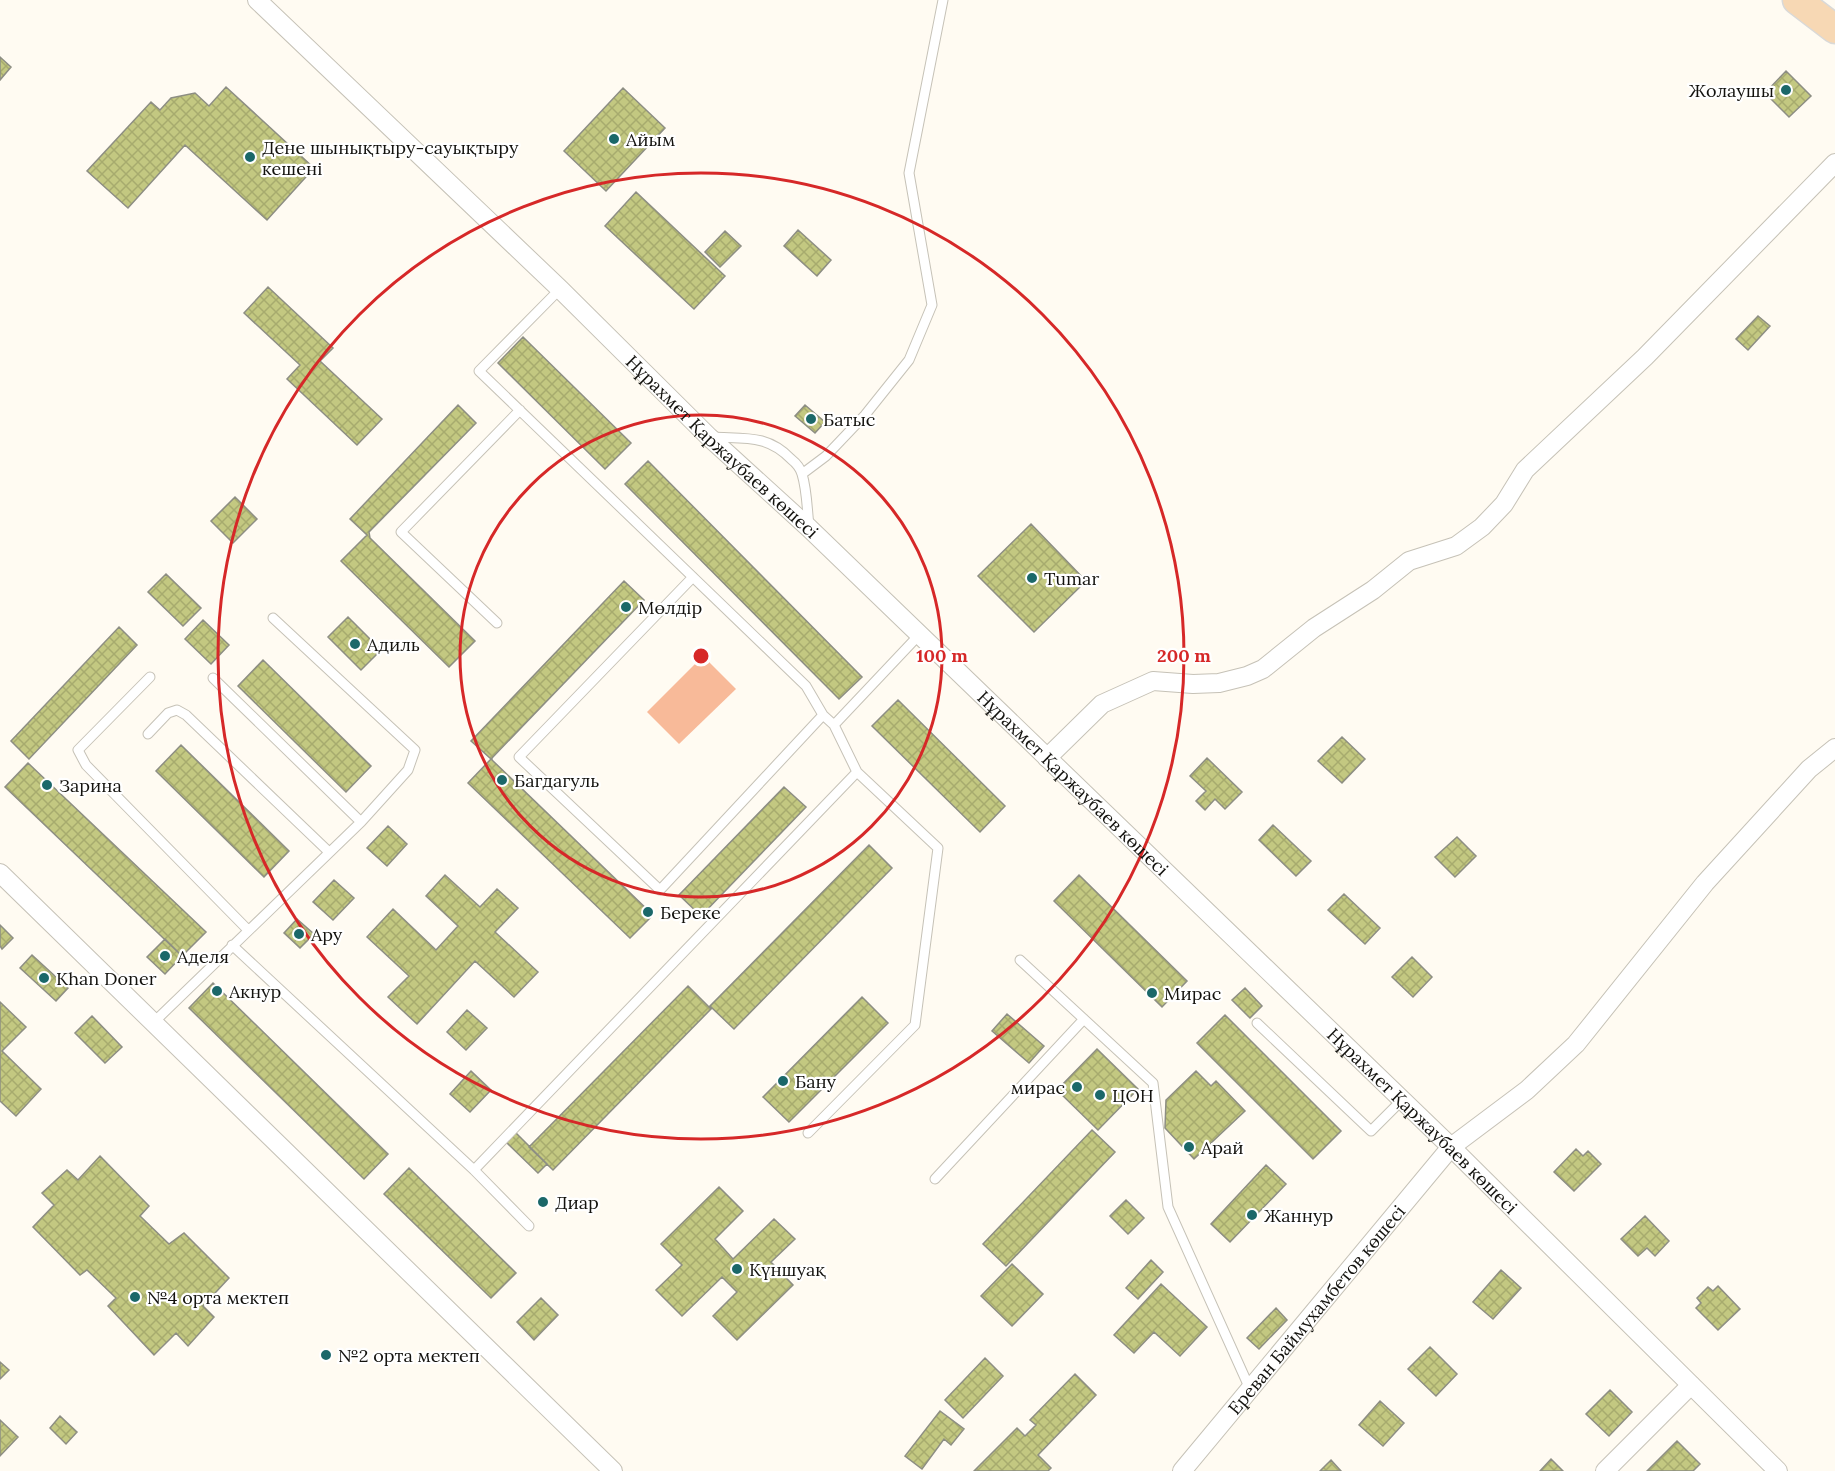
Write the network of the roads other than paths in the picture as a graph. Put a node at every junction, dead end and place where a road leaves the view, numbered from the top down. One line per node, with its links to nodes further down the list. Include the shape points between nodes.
1 (257, 0): 6 (street, Нұрахмет Қаржаубаев көшесі)
2 (943, 0): 9 (lane, via 909,173 932,305 909,360 865,415 826,456)
3 (1797, 0): 4 (main road)
4 (1835, 28)
5 (1835, 163): 21 (street, via 1644,357 1526,470 1504,504 1482,527 1456,546 1409,561 1263,669 1219,683 1153,681 1102,704)
6 (560, 288): 7 (lane, via 479,371); 8 (street, Нұрахмет Қаржаубаев көшесі)
7 (520, 410): 11 (lane); 13 (lane, via 401,532)
8 (709, 437): 9 (lane, via 772,443 798,465); 10 (street, Нұрахмет Қаржаубаев көшесі)
9 (802, 474): 10 (lane)
10 (809, 528): 14 (street, Нұрахмет Қаржаубаев көшесі)
11 (693, 577): 17 (lane, via 806,686); 17 (lane, via 519,757 660,890)
12 (273, 618): 23 (lane, via 415,750 408,770)
13 (497, 623)
14 (919, 634): 18 (lane); 21 (street, Нұрахмет Қаржаубаев көшесі)
15 (150, 677): 26 (lane, via 78,750 86,765)
16 (213, 678): 23 (lane)
17 (824, 716): 18 (lane)
18 (834, 725): 22 (lane)
19 (147, 734): 24 (lane, via 168,713 177,710 186,715)
20 (1835, 748): 34 (street, Ереван Баймухамбетов көшесі, via 1809,769 1705,883 1576,1044 1527,1090)
21 (1047, 758): 32 (street, Нұрахмет Қаржаубаев көшесі)
22 (857, 772): 33 (lane, via 938,848 915,1025); 35 (lane)
23 (361, 822): 24 (lane)
24 (329, 852): 26 (lane)
25 (0, 873): 30 (street)
26 (248, 930): 27 (lane)
27 (232, 945): 30 (lane); 35 (lane)
28 (1020, 960): 29 (lane)
29 (1084, 1019): 36 (lane); 39 (lane, via 1153,1083 1168,1207)
30 (153, 1023): 40 (street)
31 (1257, 1023): 32 (lane, via 1371,1131)
32 (1402, 1100): 34 (street, Нұрахмет Қаржаубаев көшесі)
33 (808, 1133)
34 (1451, 1147): 38 (street, Нұрахмет Қаржаубаев көшесі); 39 (street, Ереван Баймухамбетов көшесі)
35 (474, 1170): 37 (lane)
36 (935, 1179)
37 (529, 1226)
38 (1691, 1385): 42 (street); 43 (street, Нұрахмет Қаржаубаев көшесі)
39 (1250, 1389): 41 (street, Ереван Баймухамбетов көшесі)
40 (613, 1471)
41 (1182, 1471)
42 (1605, 1471)
43 (1778, 1471)

